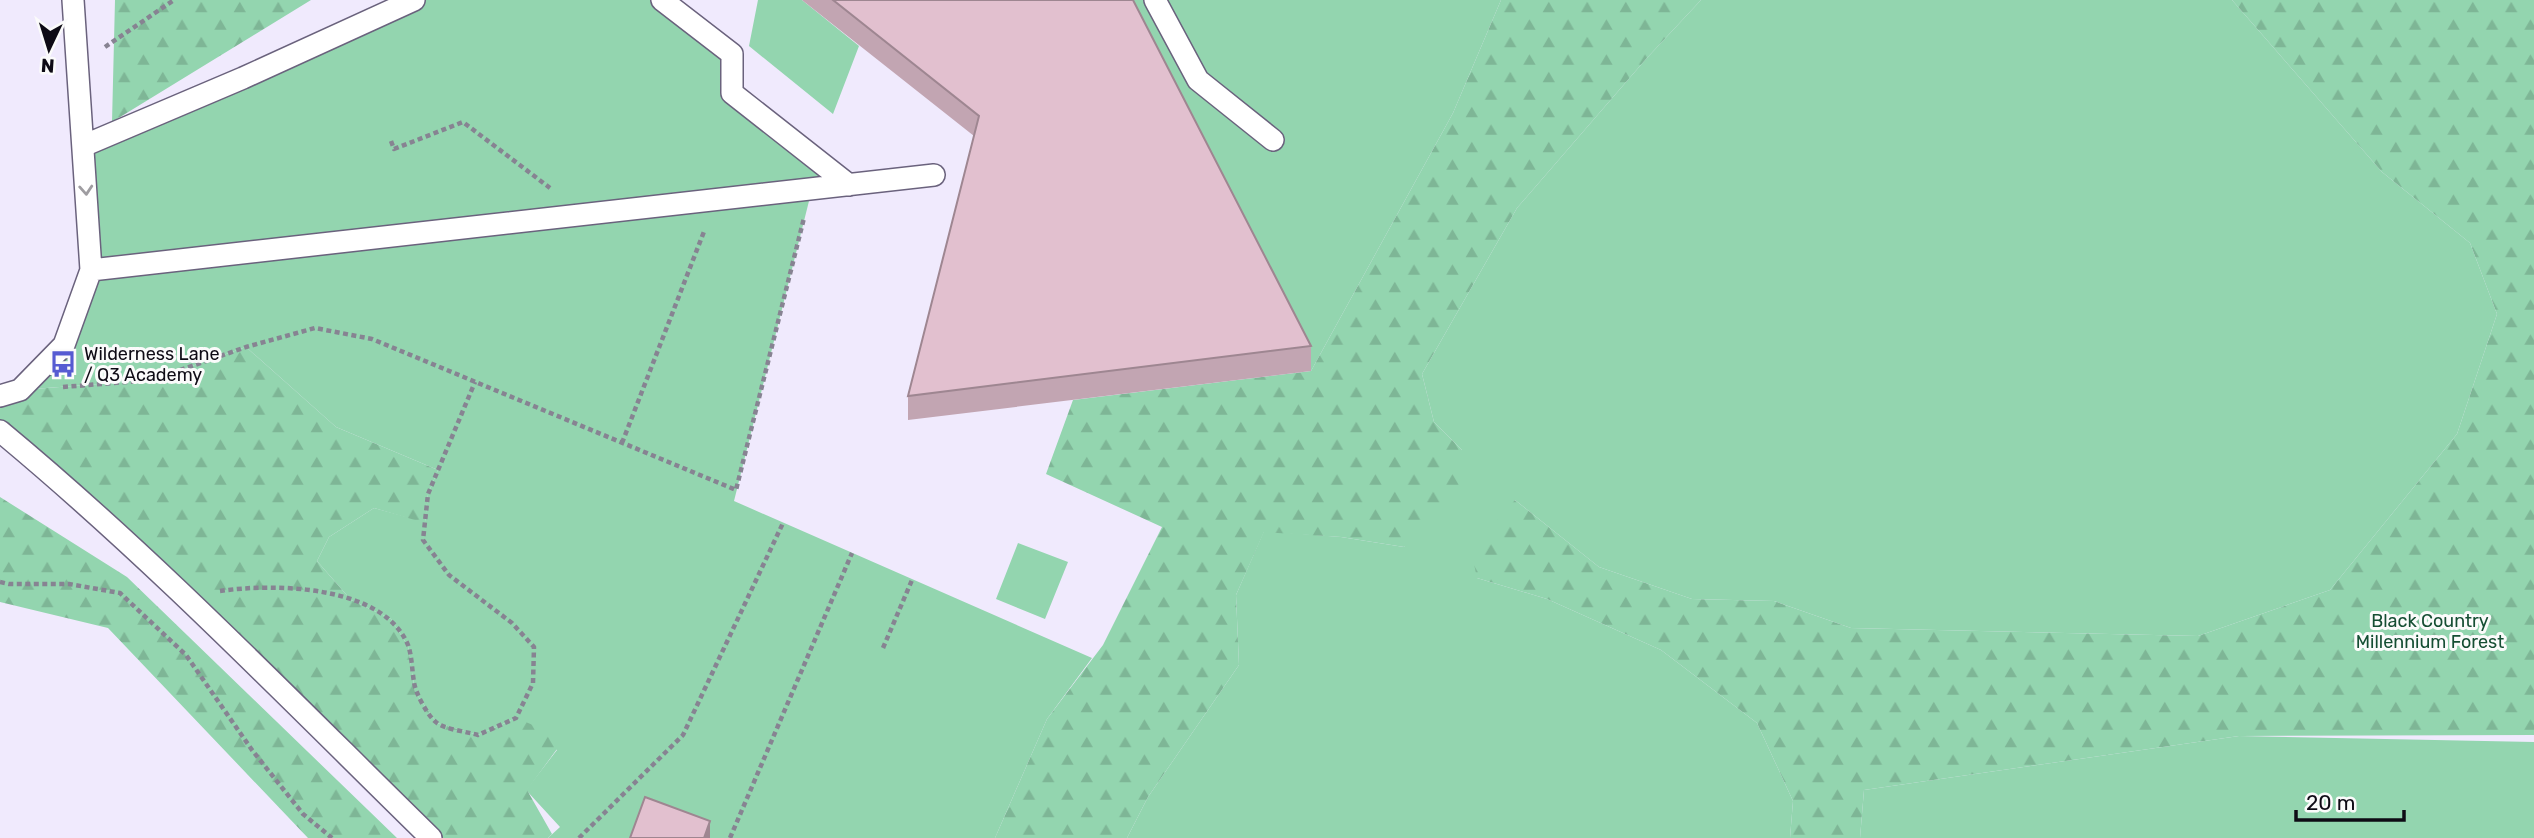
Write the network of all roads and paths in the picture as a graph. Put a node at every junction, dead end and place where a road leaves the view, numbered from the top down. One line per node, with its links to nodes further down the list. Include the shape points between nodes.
1 (73, 0): 6 (lane)
2 (173, 0): 6 (path)
3 (414, 0): 9 (lane)
4 (662, 0): 11 (lane, via 732,54 732,93)
5 (1155, 0): 7 (lane, via 1198,80)
6 (77, 65): 9 (lane)
7 (1273, 140)
8 (391, 141): 14 (path, via 394,149 463,122)
9 (83, 146): 15 (lane, one-way to 15)
10 (934, 175): 11 (lane)
11 (849, 185): 12 (lane)
12 (812, 189): 13 (lane); 19 (path, via 736,490)
13 (716, 199): 14 (lane); 19 (path)
14 (584, 214): 15 (lane)
15 (91, 270): 17 (lane, via 64,345)
16 (475, 382): 17 (path, via 373,339 316,328 152,380); 19 (path); 24 (path, via 428,494 423,540 449,575 512,623 534,647 533,683 516,718 478,735 437,723 415,692 408,646 391,619 351,600 304,588 243,588)
17 (10, 393)
18 (0, 431): 24 (lane)
19 (622, 443)
20 (783, 523): 28 (path, via 683,734)
21 (852, 553): 29 (path)
22 (912, 580): 25 (path)
23 (0, 582): 26 (path, via 69,584 120,593 186,655 303,814)
24 (183, 596): 27 (lane)
25 (883, 648)
26 (332, 838)
27 (431, 838)
28 (579, 838)
29 (730, 838)

